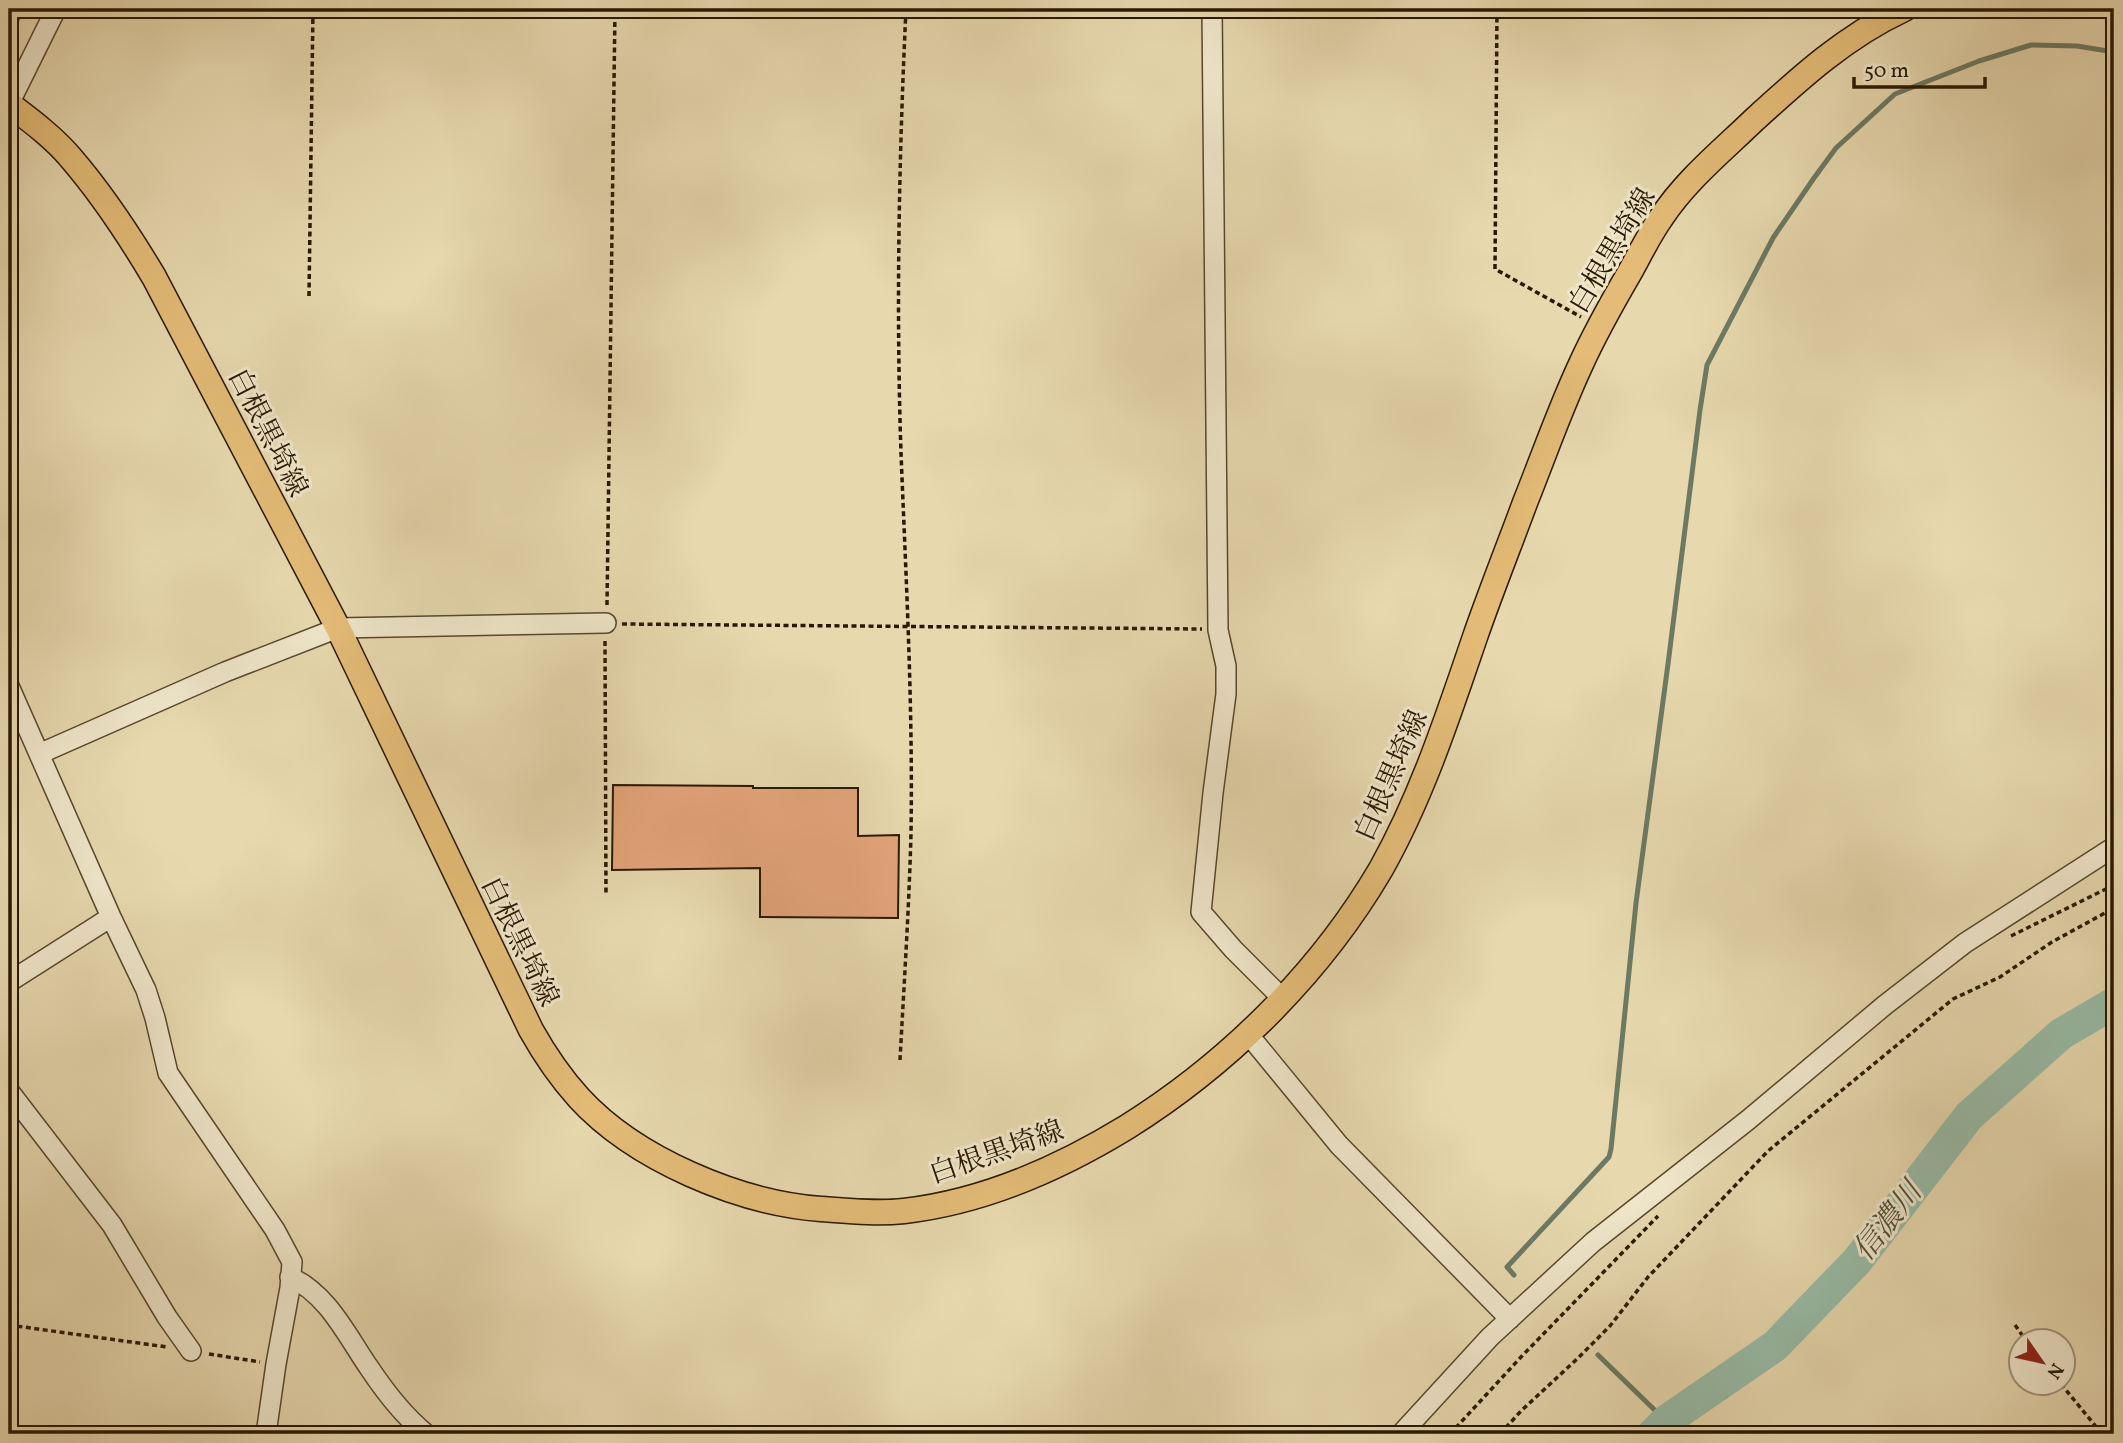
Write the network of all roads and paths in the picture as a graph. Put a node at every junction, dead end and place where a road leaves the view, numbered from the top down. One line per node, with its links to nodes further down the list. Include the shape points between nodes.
1 (56, 9): 8 (street)
2 (313, 9): 9 (path)
3 (615, 9): 11 (path)
4 (906, 9): 12 (path, via 899,284)
5 (1212, 9): 14 (street)
6 (1497, 9): 10 (path, via 1495,269)
7 (1904, 9): 10 (main road, 白根黒埼線, via 1845,41 1805,72 1688,184 1661,217)
8 (9, 104): 13 (main road, 白根黒埼線, via 69,155 126,231 184,332)
9 (309, 296)
10 (1599, 327): 24 (main road, 白根黒埼線, via 1560,412 1416,799 1359,904)
11 (606, 623): 12 (path); 13 (street); 19 (path)
12 (909, 626): 14 (path); 26 (path, via 911,833)
13 (338, 628): 16 (street); 25 (main road, 白根黒埼線, via 553,1067 582,1102 617,1132 707,1182 802,1208 900,1212 944,1205 1049,1170 1094,1147 1143,1117)
14 (1218, 630): 24 (street, via 1226,694 1200,912)
15 (9, 686): 16 (street)
16 (39, 754): 21 (street)
17 (2114, 847): 30 (street, via 1965,943 1895,997 1593,1242)
18 (2114, 885): 22 (path)
19 (606, 895)
20 (2114, 908): 41 (path, via 1953,999 1768,1151 1648,1278 1610,1326)
21 (111, 917): 23 (street); 29 (street, via 146,990 168,1073 275,1230 292,1262)
22 (2007, 939)
23 (9, 982)
24 (1283, 999): 25 (main road, 白根黒埼線)
25 (1248, 1034): 30 (street, via 1339,1145)
26 (900, 1060)
27 (9, 1091): 34 (street, via 112,1225)
28 (1663, 1211): 40 (path)
29 (290, 1277): 35 (street); 38 (street, via 304,1283 339,1320 401,1412)
30 (1510, 1319): 39 (street)
31 (9, 1325): 34 (path)
32 (2015, 1325): 33 (path)
33 (2017, 1328)
34 (191, 1351): 35 (path)
35 (276, 1364): 37 (street)
36 (2072, 1398): 42 (path)
37 (266, 1434)
38 (426, 1434)
39 (1401, 1434)
40 (1450, 1434)
41 (1500, 1434)
42 (2102, 1434)

